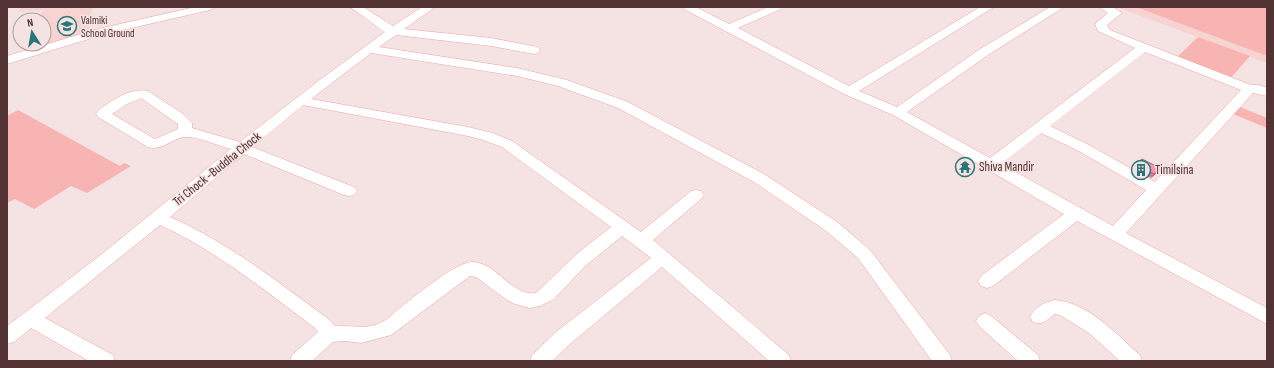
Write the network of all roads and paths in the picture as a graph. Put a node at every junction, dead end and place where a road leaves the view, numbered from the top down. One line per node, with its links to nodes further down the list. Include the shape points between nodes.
1 (210, 7): 14 (street, via 102,31)
2 (356, 7): 10 (street)
3 (430, 7): 10 (street, Tri Chock -Buddha Chock)
4 (688, 7): 9 (street)
5 (777, 7): 9 (street)
6 (988, 7): 16 (street)
7 (1058, 7): 19 (street, via 984,52)
8 (1105, 7): 11 (street, via 1116,13 1101,24 1102,29)
9 (729, 28): 16 (street)
10 (392, 31): 12 (street, Tri Chock -Buddha Chock); 13 (street, via 491,42)
11 (1144, 47): 15 (street); 20 (street)
12 (369, 49): 18 (street, Tri Chock -Buddha Chock); 44 (street, via 517,72 562,83 623,105 752,175 831,226 860,250)
13 (534, 50)
14 (7, 60)
15 (1249, 89): 17 (street); 24 (street)
16 (849, 91): 19 (street)
17 (1267, 92)
18 (301, 101): 22 (street, Tri Chock -Buddha Chock); 29 (street, via 474,133 498,140)
19 (898, 112): 23 (street)
20 (1041, 127): 23 (street); 24 (street)
21 (185, 132): 21 (street, via 153,144 103,114 132,96 143,94 185,123); 22 (street)
22 (242, 148): 25 (street); 28 (street, Tri Chock -Buddha Chock)
23 (991, 164): 27 (street)
24 (1156, 189): 30 (street)
25 (349, 191)
26 (696, 195): 31 (street)
27 (1076, 213): 30 (street); 33 (street)
28 (158, 218): 36 (street, Tri Chock -Buddha Chock); 38 (street, via 200,238 236,262 321,323 328,331)
29 (623, 227): 31 (street); 38 (street, via 573,266 542,298 531,301 510,294 482,273 471,269 461,272 385,330 361,335)
30 (1115, 234): 35 (street)
31 (641, 241): 32 (street)
32 (662, 258): 42 (street, via 563,338); 43 (street)
33 (987, 282)
34 (1039, 317): 46 (street, via 1054,307 1066,308 1087,322)
35 (1267, 317)
36 (30, 319): 39 (street, Tri Chock -Buddha Chock); 40 (street)
37 (985, 321): 45 (street)
38 (328, 335): 41 (street)
39 (7, 336)
40 (106, 361)
41 (299, 361)
42 (539, 361)
43 (782, 361)
44 (943, 361)
45 (1031, 361)
46 (1132, 361)

